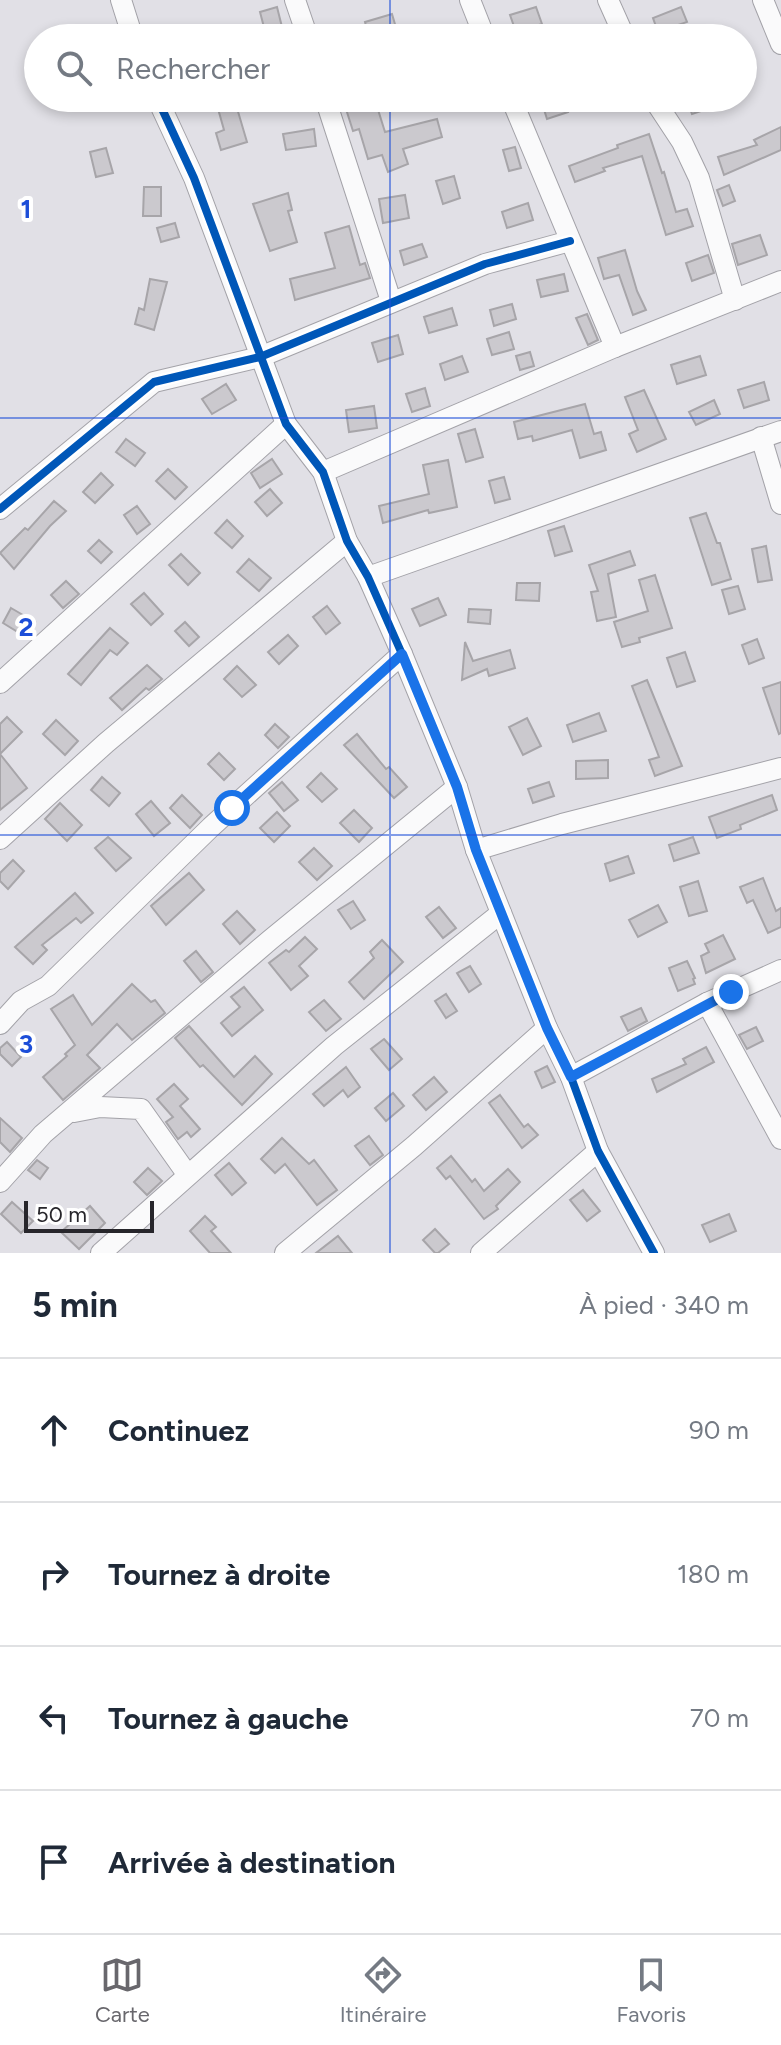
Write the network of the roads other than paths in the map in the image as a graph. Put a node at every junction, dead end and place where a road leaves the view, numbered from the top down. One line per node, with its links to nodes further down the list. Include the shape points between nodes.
1 (121, 0): 7 (street)
2 (295, 0): 8 (street)
3 (470, 0): 9 (street)
4 (608, 0): 10 (street)
5 (763, 0): 6 (street)
6 (777, 22): 11 (street)
7 (129, 24)
8 (303, 24)
9 (479, 24)
10 (619, 24)
11 (781, 44)
12 (163, 112): 21 (street, via 194,178)
13 (330, 112): 19 (street)
14 (517, 112): 16 (street)
15 (662, 112): 18 (street, via 699,178)
16 (570, 241): 19 (street, via 485,264); 20 (street)
17 (781, 281): 18 (street)
18 (735, 300): 20 (street)
19 (391, 301): 21 (street)
20 (615, 347): 24 (street)
21 (260, 357): 22 (street); 26 (street, via 154,382)
22 (286, 424): 24 (street); 30 (street)
23 (771, 434): 25 (street); 28 (street)
24 (323, 472): 27 (street)
25 (781, 504)
26 (0, 509)
27 (347, 541): 28 (street); 33 (street)
28 (368, 577): 29 (street)
29 (402, 654): 32 (street); 38 (street, via 211,827 48,986 21,1001)
30 (0, 683)
31 (781, 768): 34 (street)
32 (457, 787): 34 (street); 41 (street)
33 (0, 839)
34 (476, 850): 35 (street)
35 (501, 913): 39 (street); 44 (street, via 334,1046)
36 (781, 970): 37 (street)
37 (707, 1003): 40 (street); 42 (street)
38 (0, 1024)
39 (547, 1028): 40 (street); 47 (street)
40 (571, 1077): 43 (street)
41 (71, 1112): 44 (street, via 141,1109); 45 (street)
42 (781, 1139)
43 (598, 1151): 48 (street); 49 (street)
44 (187, 1174): 46 (street)
45 (0, 1182)
46 (101, 1253)
47 (285, 1253)
48 (481, 1253)
49 (654, 1253)

